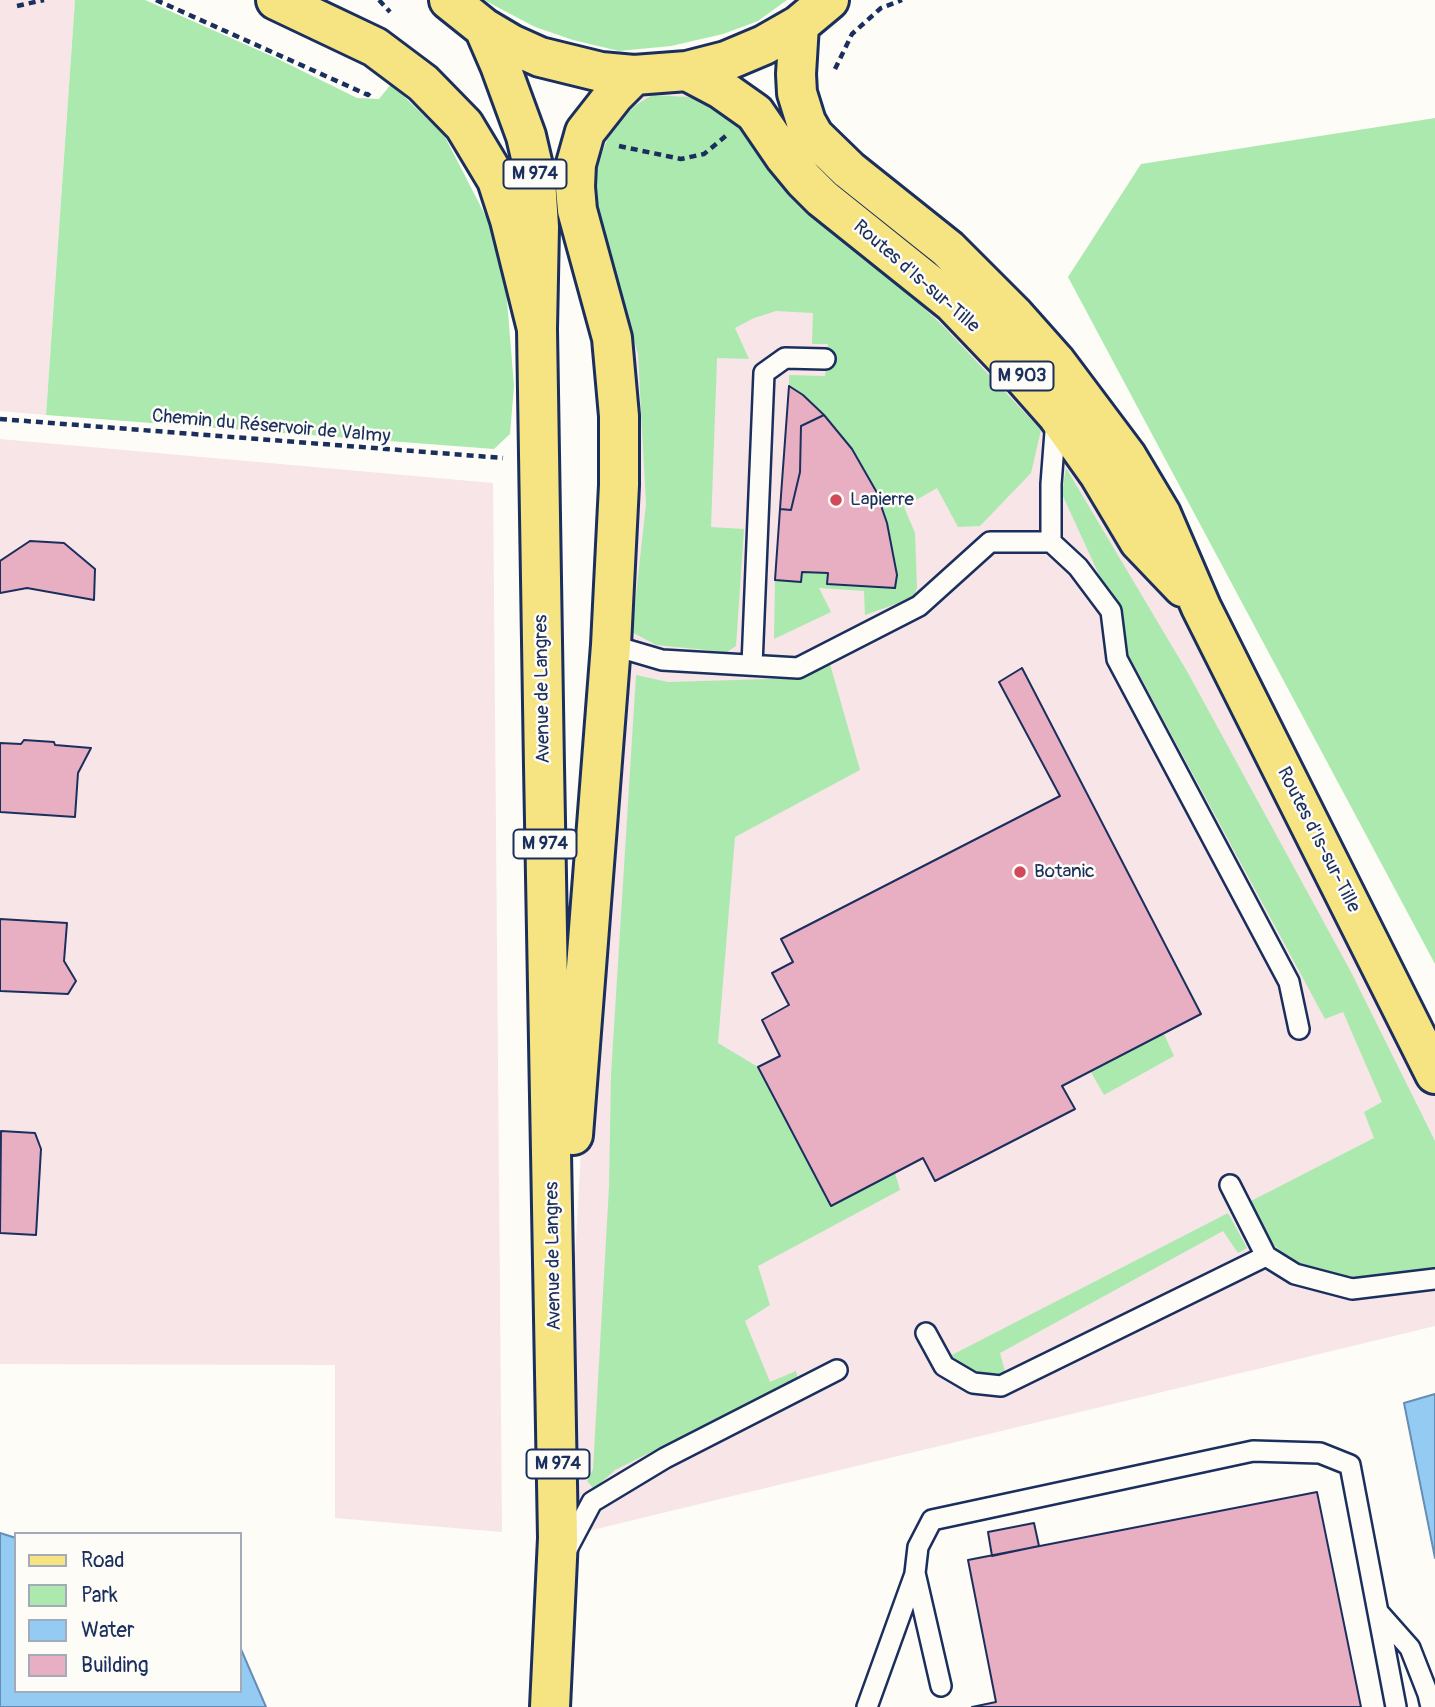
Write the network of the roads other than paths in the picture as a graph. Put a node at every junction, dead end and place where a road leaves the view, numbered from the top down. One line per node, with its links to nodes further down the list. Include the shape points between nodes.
1 (276, 0): 8 (main road, via 375,47 423,83 464,125 497,180)
2 (449, 0): 5 (main road)
3 (829, 0): 4 (main road)
4 (799, 24): 6 (main road, via 739,56); 12 (main road, Routes d'Is-sur-Tille / M 903, via 797,93 814,136 948,250 1055,360 1161,514)
5 (484, 28): 7 (main road, via 540,57); 8 (main road, Avenue de Langres / M 974, via 526,136 536,179)
6 (687, 71): 7 (main road); 10 (main road, Routes d'Is-sur-Tille / M 903, via 755,113 804,180 953,303)
7 (634, 75): 13 (main road, Avenue de Langres / M 974, via 585,132 575,187 612,338 620,416)
8 (537, 329): 21 (main road, Avenue de Langres / M 974)
9 (825, 359): 14 (lane, via 785,358 764,373)
10 (1056, 415): 11 (lane); 12 (main road, Routes d'Is-sur-Tille / M 903, via 1139,541)
11 (1051, 542): 14 (lane, via 990,542 919,606 798,668); 15 (lane, via 1078,567 1111,611 1117,659 1289,982)
12 (1201, 607): 16 (main road, Routes d'Is-sur-Tille / M 903)
13 (611, 645): 14 (lane, via 662,660); 21 (main road, Avenue de Langres / M 974)
14 (752, 665)
15 (1299, 1029)
16 (1435, 1074)
17 (1230, 1185): 18 (lane)
18 (1266, 1256): 19 (lane, via 1295,1274 1352,1289); 20 (lane, via 1001,1386 973,1383 944,1366)
19 (1435, 1279)
20 (926, 1334)
21 (556, 1359): 23 (main road, Avenue de Langres / M 974)
22 (837, 1370): 23 (lane, via 665,1458 592,1502)
23 (556, 1570): 27 (main road, Avenue de Langres / M 974)
24 (915, 1573): 25 (lane, via 918,1547 932,1520 1253,1451 1320,1453 1350,1465); 26 (lane); 28 (lane)
25 (1378, 1612): 29 (lane); 30 (lane, via 1410,1648)
26 (941, 1686)
27 (550, 1707)
28 (867, 1707)
29 (1396, 1707)
30 (1431, 1707)

